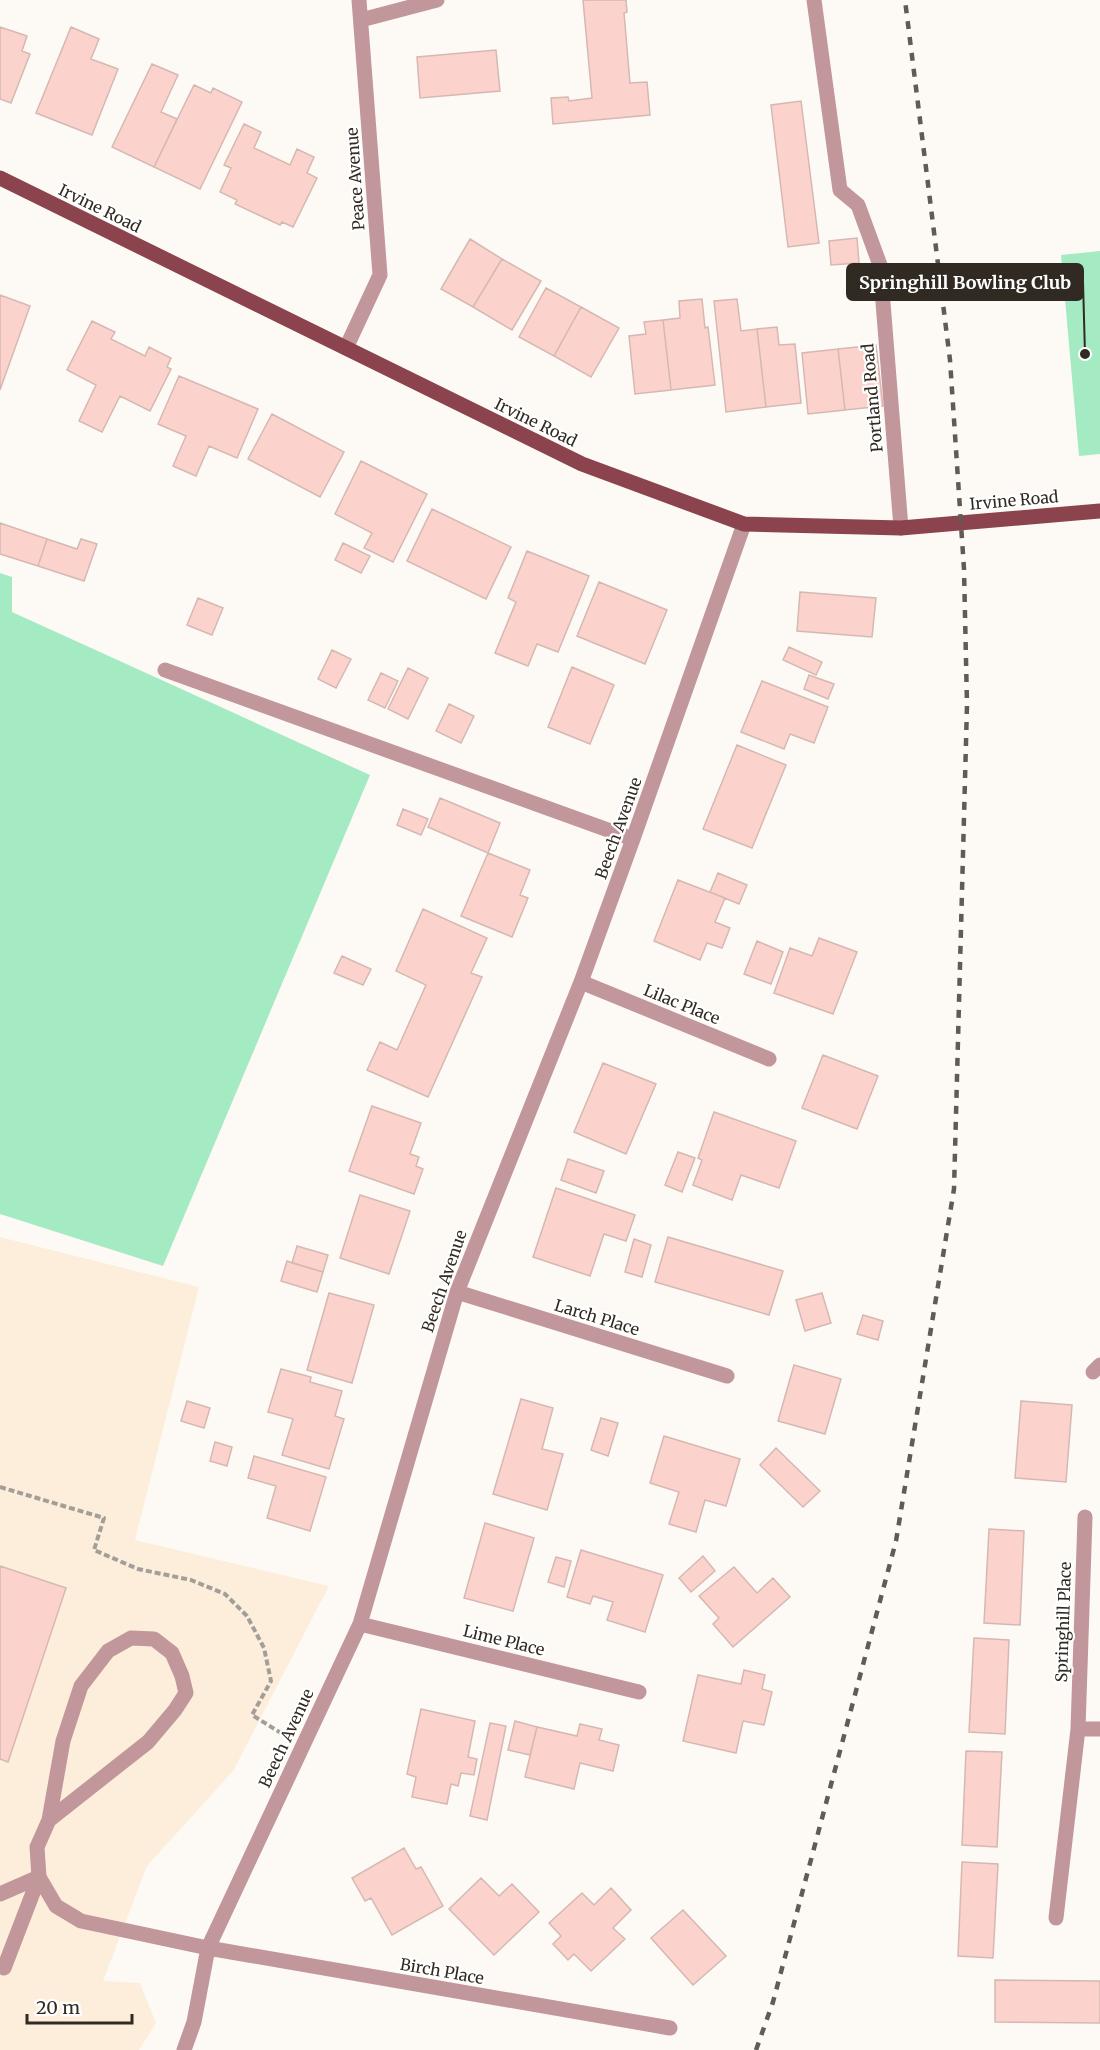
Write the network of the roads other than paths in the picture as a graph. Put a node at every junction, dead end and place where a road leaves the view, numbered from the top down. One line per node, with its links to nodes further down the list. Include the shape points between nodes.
1 (359, 0): 4 (street, Peace Avenue)
2 (437, 0): 4 (street)
3 (814, 0): 9 (street, Portland Road, via 840,190 858,205 880,265)
4 (361, 20): 6 (street, Peace Avenue, via 380,275)
5 (0, 178): 6 (main road, Irvine Road)
6 (346, 348): 8 (main road, Irvine Road, via 582,464)
7 (1100, 511): 9 (main road, Irvine Road)
8 (744, 524): 9 (main road, Irvine Road); 11 (street, Beech Avenue)
9 (901, 528)
10 (165, 670): 11 (street)
11 (633, 839): 12 (street, Beech Avenue)
12 (581, 982): 13 (street, Lilac Place); 14 (street, Beech Avenue)
13 (769, 1059)
14 (457, 1292): 15 (street, Larch Place); 17 (street, Beech Avenue)
15 (727, 1376)
16 (1084, 1517): 19 (street, Springhill Place)
17 (360, 1624): 18 (street, Lime Place); 25 (street, Beech Avenue)
18 (639, 1692)
19 (1078, 1728): 20 (street); 24 (street, Springhill Place)
20 (1100, 1729)
21 (49, 1820): 21 (street, via 63,1741 81,1686 108,1651 131,1638 154,1640 172,1653 186,1693 148,1742); 22 (street, via 37,1847)
22 (39, 1877): 23 (street); 25 (street, Birch Place, via 56,1906 81,1921); 26 (street)
23 (0, 1893)
24 (1056, 1918)
25 (208, 1948): 27 (street, Birch Place); 28 (street, Beech Avenue, via 194,2022)
26 (4, 1968)
27 (670, 2028)
28 (184, 2050)

